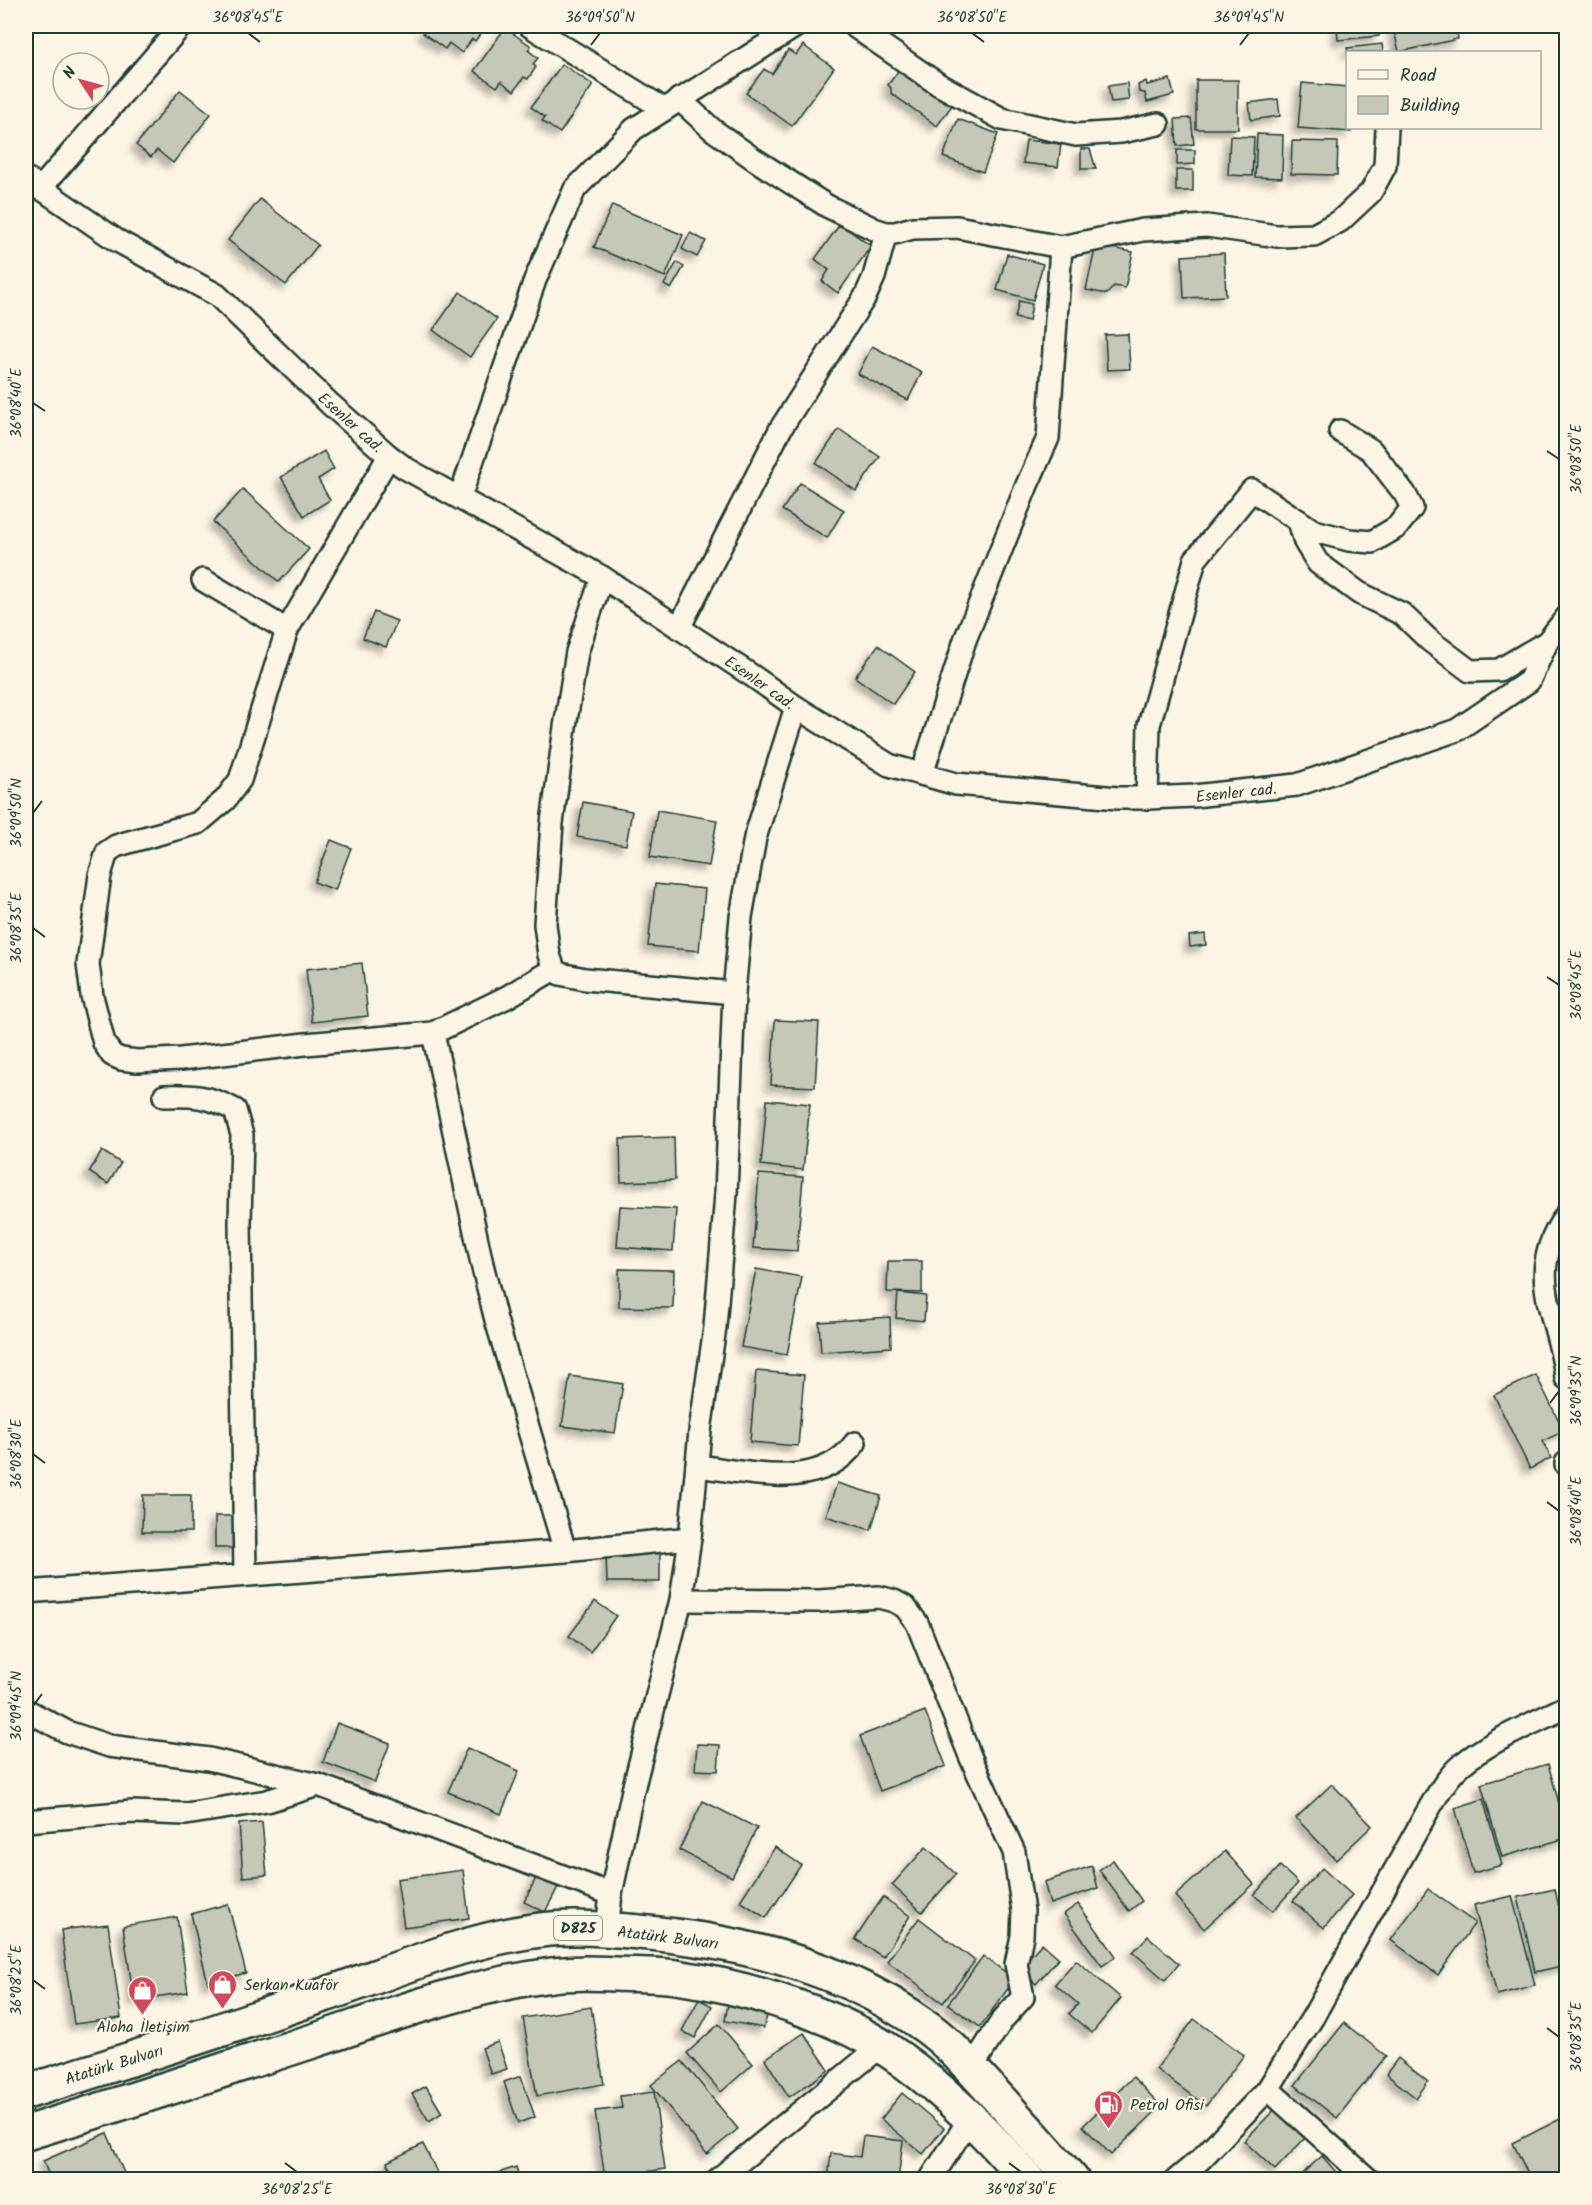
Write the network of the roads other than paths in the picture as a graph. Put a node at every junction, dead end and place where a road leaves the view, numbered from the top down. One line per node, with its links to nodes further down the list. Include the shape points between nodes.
1 (182, 26): 8 (street)
2 (530, 26): 5 (street)
3 (796, 26): 5 (street)
4 (854, 26): 6 (street, via 938,84 1002,119 1076,135 1121,132)
5 (672, 104): 9 (street, via 827,206); 13 (street, via 634,129 575,189 535,280)
6 (1158, 124)
7 (1387, 129): 10 (street, via 1385,166 1371,192 1340,221 1314,235 1277,236 1207,226 1143,230)
8 (33, 183): 12 (street, Esenler cad., via 116,240 217,295)
9 (886, 234): 10 (street, via 913,228 957,227); 18 (street, via 865,297 781,428)
10 (1061, 247): 22 (street, via 1048,438 964,640)
11 (1340, 431): 14 (street, via 1371,450 1412,508 1397,527 1372,542 1314,531)
12 (389, 456): 13 (street, Esenler cad.); 19 (street)
13 (460, 497): 15 (street, Esenler cad.)
14 (1299, 521): 20 (street, via 1305,542 1318,563 1359,593 1402,614 1470,671 1499,670); 23 (street, via 1252,489 1195,560 1149,725)
15 (602, 577): 18 (street, Esenler cad.); 24 (street, via 577,652 552,823 544,924)
16 (203, 580): 19 (street)
17 (1566, 618): 20 (street, Esenler cad.)
18 (679, 628): 21 (street, Esenler cad.)
19 (287, 630): 26 (street, via 240,780 225,800 198,823 107,852 100,875 88,964 104,1042 112,1055 137,1061)
20 (1547, 642): 23 (street, Esenler cad., via 1529,681 1457,730 1297,785)
21 (796, 707): 22 (street, Esenler cad., via 889,765); 25 (street, via 755,838 741,917)
22 (922, 774): 23 (street, Esenler cad., via 956,784)
23 (1148, 798)
24 (554, 969): 25 (street, via 585,979); 26 (street)
25 (734, 993): 31 (street, via 726,1194 715,1327)
26 (433, 1033): 33 (street, via 493,1309)
27 (164, 1096): 34 (street, via 195,1095 235,1110 242,1135)
28 (1566, 1215): 29 (street, via 1551,1241 1544,1267)
29 (1566, 1378)
30 (855, 1443): 31 (street, via 846,1456 828,1468 797,1476)
31 (697, 1466): 32 (street)
32 (690, 1538): 33 (street); 36 (street)
33 (565, 1551): 34 (street)
34 (245, 1575): 35 (street)
35 (26, 1592)
36 (681, 1600): 41 (street); 44 (street, via 879,1597 905,1607 917,1623 970,1756 1014,1852 1023,1911 1017,1964 1023,1997)
37 (1566, 1707): 45 (street, via 1489,1747 1460,1766 1443,1786)
38 (26, 1710): 39 (street, via 67,1732 109,1746 209,1759)
39 (318, 1785): 40 (street, via 267,1801 186,1814 132,1812); 41 (street)
40 (26, 1821)
41 (611, 1894): 42 (street)
42 (607, 1930): 44 (highway, Atatürk Bulvarı / D825, via 713,1941 804,1964 906,2014); 46 (highway, Atatürk Bulvarı / D825, via 542,1929 476,1943 196,2039)
43 (880, 2047): 47 (highway, via 900,2058); 48 (highway, via 816,2015 729,1986 650,1975 548,1975 419,2006); 49 (street)
44 (972, 2069): 52 (highway, Atatürk Bulvarı / D825)
45 (1268, 2089): 53 (street); 54 (street)
46 (26, 2092)
47 (971, 2117): 50 (street); 51 (highway)
48 (26, 2133)
49 (717, 2180)
50 (930, 2180)
51 (1028, 2180)
52 (1072, 2180)
53 (1176, 2180)
54 (1369, 2180)

